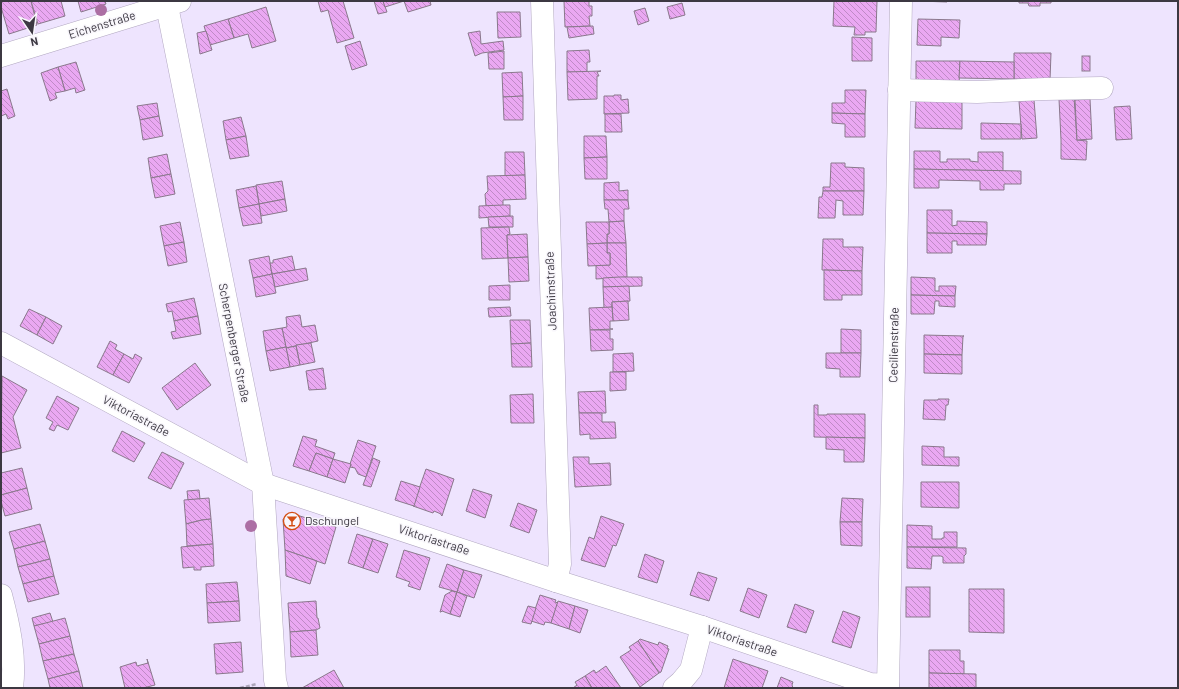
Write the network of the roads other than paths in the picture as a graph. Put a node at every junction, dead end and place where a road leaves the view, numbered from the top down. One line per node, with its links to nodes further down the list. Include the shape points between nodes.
1 (542, 1): 9 (street, Joachimstraße, via 560,564)
2 (901, 1): 6 (street, Cecilienstraße)
3 (171, 3): 4 (street, Eichenstraße); 8 (street, Scherpenberger Straße)
4 (1, 56)
5 (1102, 88): 6 (street, via 977,92)
6 (899, 90): 12 (street, Cecilienstraße)
7 (1, 343): 8 (street, Viktoriastraße)
8 (263, 484): 9 (street, Viktoriastraße); 14 (street, Scherpenberger Straße, via 274,680)
9 (556, 581): 11 (street, Viktoriastraße)
10 (1, 595): 13 (street, via 11,637)
11 (702, 627): 12 (street, Viktoriastraße, via 870,684); 15 (street, via 691,670)
12 (888, 687)
13 (12, 688)
14 (277, 688)
15 (674, 688)

